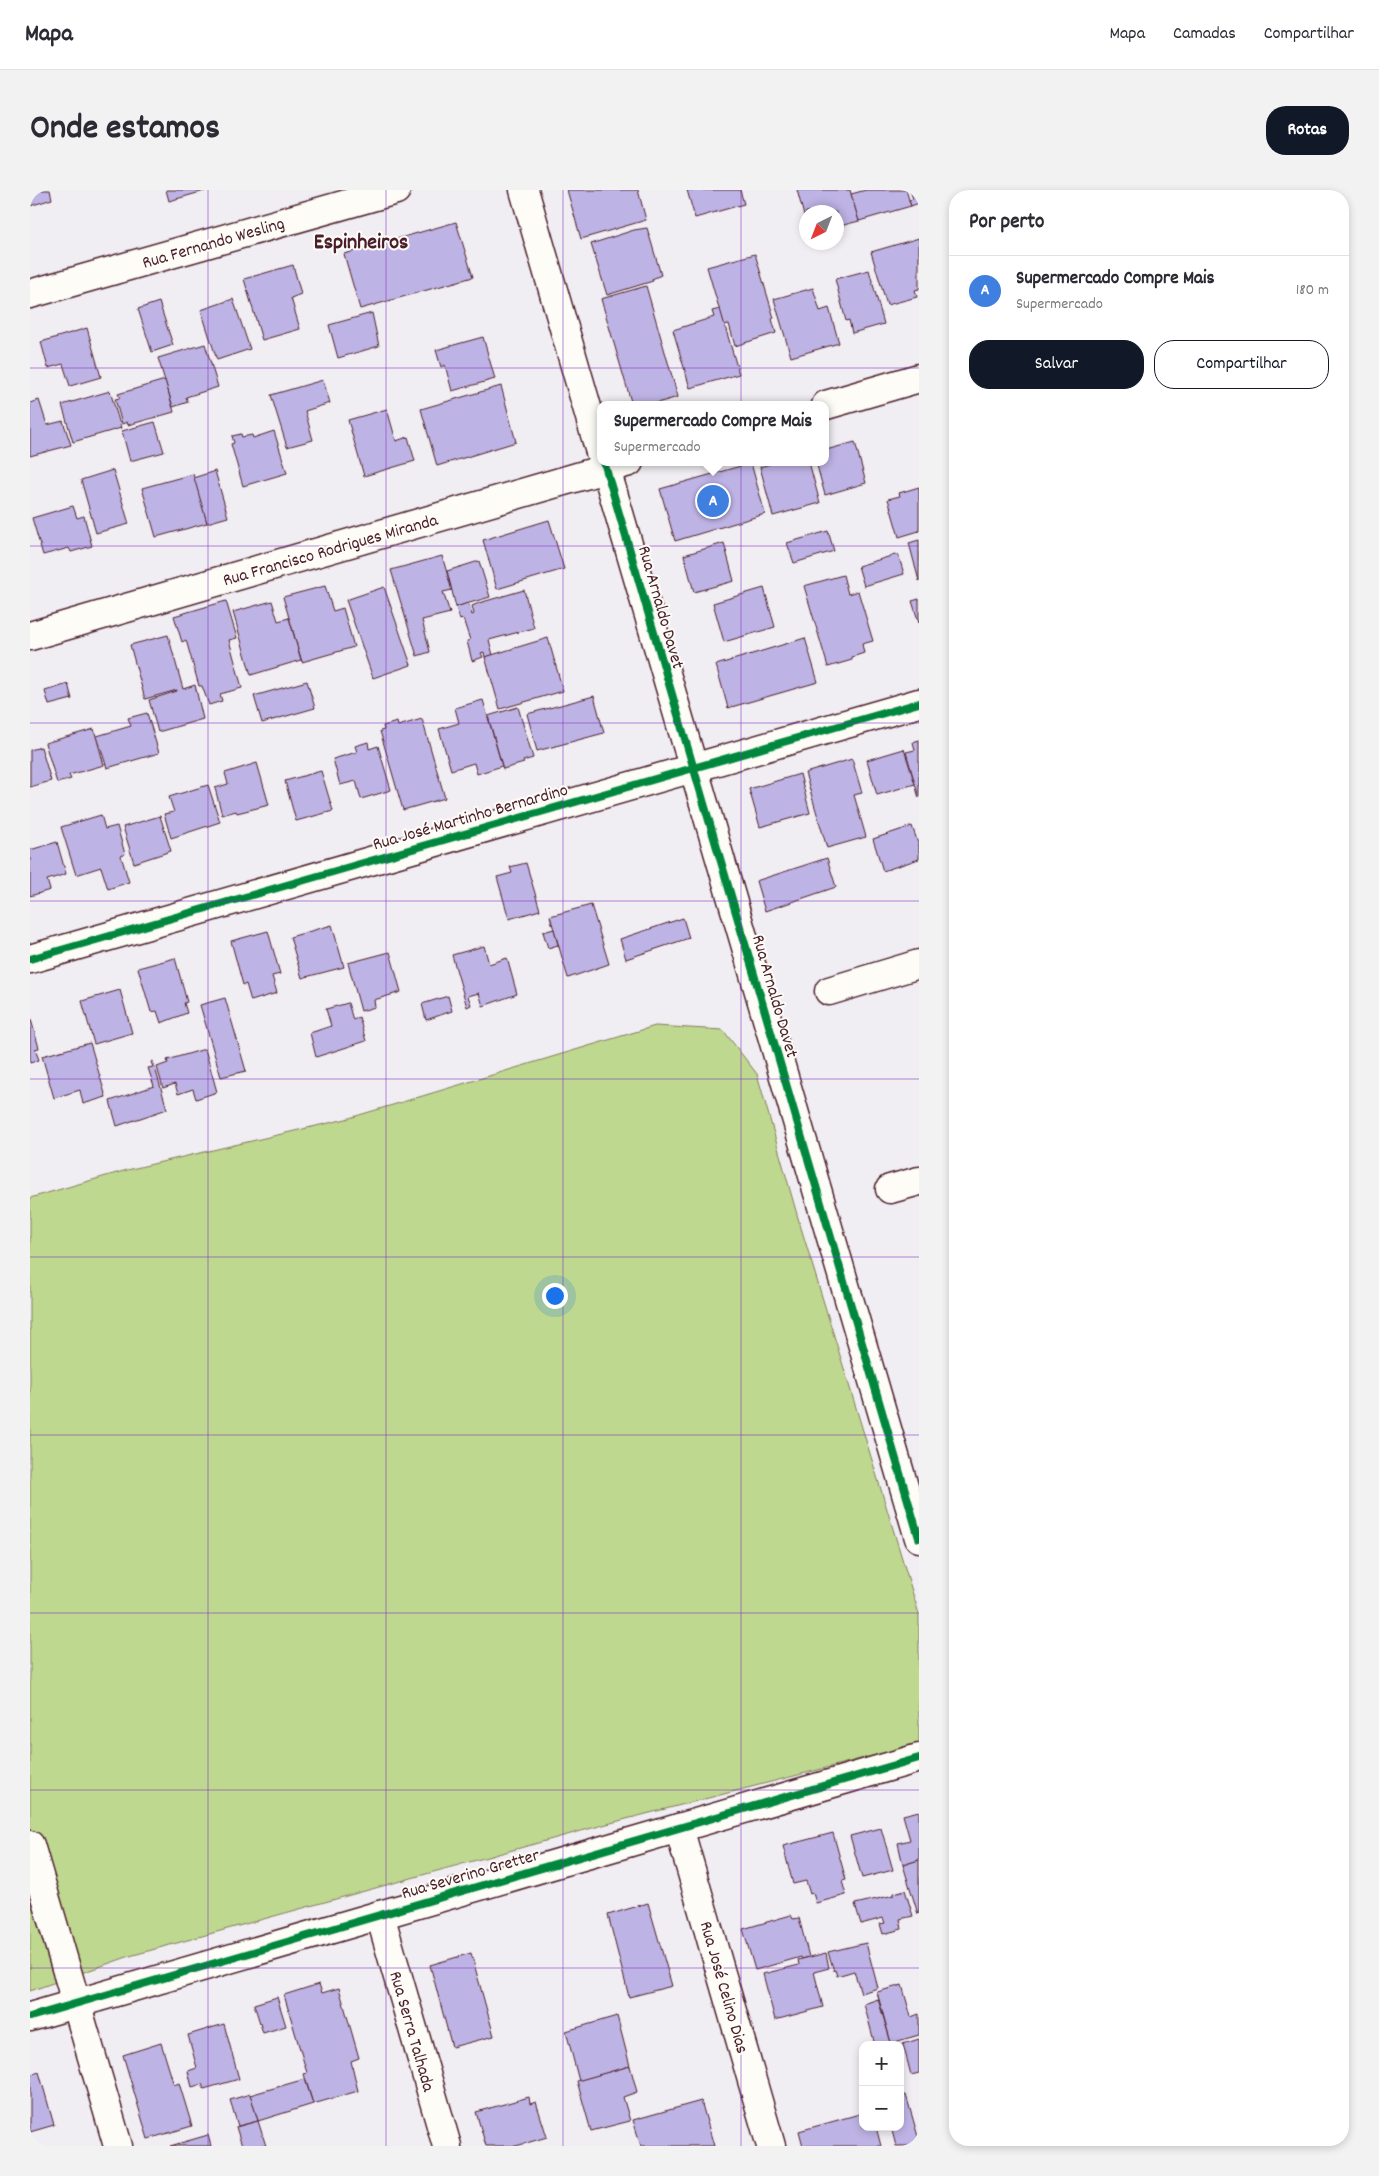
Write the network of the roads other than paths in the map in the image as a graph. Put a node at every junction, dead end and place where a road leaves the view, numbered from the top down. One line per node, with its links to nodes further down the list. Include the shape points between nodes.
1 (396, 190): 3 (street, Rua Fernando Wesling)
2 (524, 190): 6 (street, Rua Arnaldo Davet)
3 (30, 294)
4 (919, 378): 5 (street)
5 (829, 404)
6 (597, 420)
7 (597, 465): 9 (street, Rua Francisco Rodrigues Miranda)
8 (611, 466): 11 (street, Rua Arnaldo Davet)
9 (30, 636)
10 (919, 702): 11 (street, Rua José Martinho Bernardino)
11 (693, 768): 12 (street, Rua José Martinho Bernardino); 17 (street, Rua Arnaldo Davet)
12 (30, 959)
13 (919, 964): 14 (street)
14 (829, 991)
15 (919, 1181): 16 (street)
16 (890, 1189)
17 (919, 1538)
18 (919, 1758): 19 (street, Rua Severino Gretter)
19 (679, 1828): 21 (street, Rua Severino Gretter); 26 (street, Rua José Celino Dias)
20 (30, 1845): 22 (street)
21 (380, 1915): 22 (street, Rua Severino Gretter); 25 (street, Rua Serra Talhada)
22 (77, 2003): 23 (street, Rua Severino Gretter); 24 (street)
23 (30, 2017)
24 (118, 2146)
25 (447, 2146)
26 (771, 2146)

